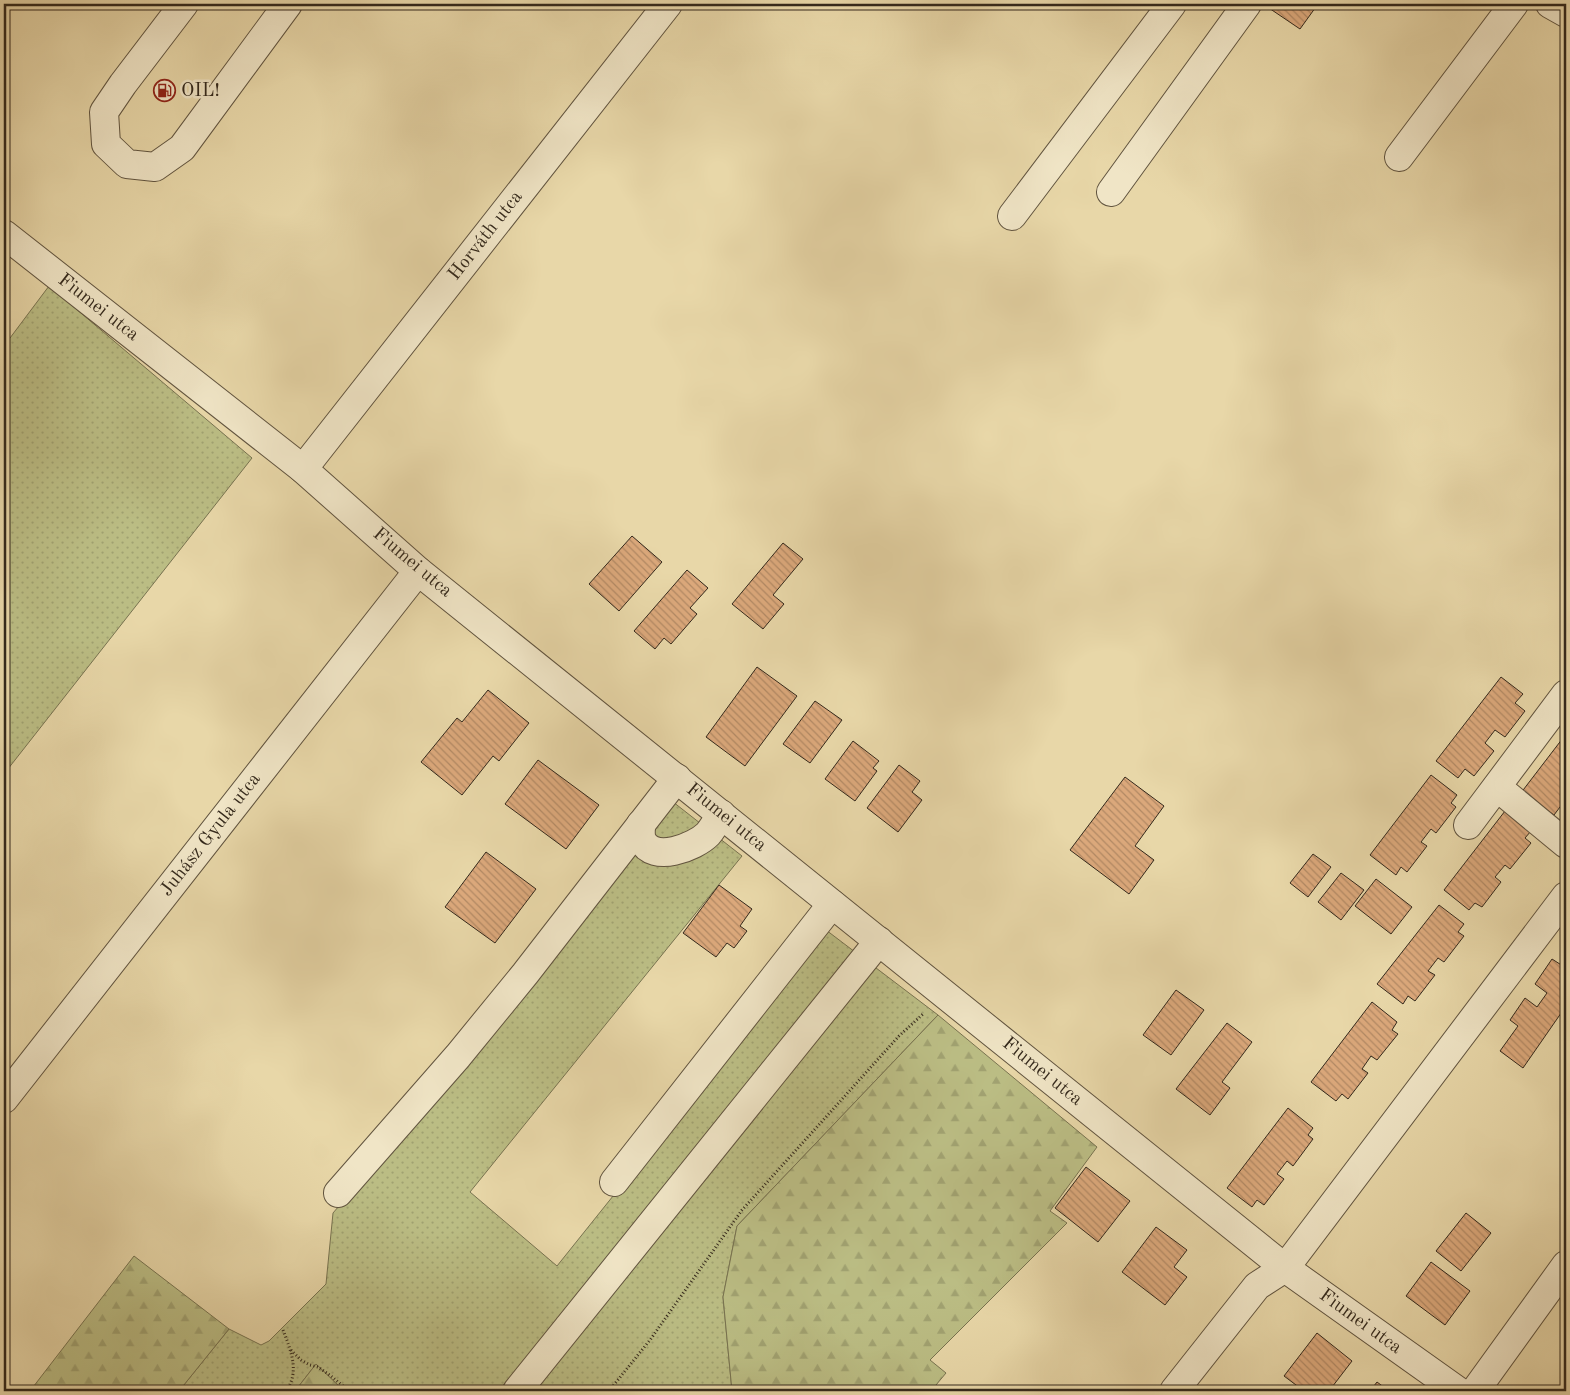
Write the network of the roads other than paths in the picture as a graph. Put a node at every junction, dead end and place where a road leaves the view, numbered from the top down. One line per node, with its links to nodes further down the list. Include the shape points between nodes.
1 (184, 4): 2 (street, via 104,112 106,144 127,164 155,167 182,148)
2 (288, 4)
3 (668, 4): 13 (street, Horváth utca)
4 (1172, 4): 11 (street)
5 (1247, 4): 10 (street)
6 (1514, 4): 9 (street)
7 (1550, 4): 8 (street)
8 (1566, 13)
9 (1399, 157)
10 (1111, 192)
11 (1012, 216)
12 (4, 234): 13 (street, Fiumei utca)
13 (303, 468): 14 (street, Fiumei utca)
14 (418, 571): 16 (street, Fiumei utca); 25 (street, Juhász Gyula utca)
15 (1566, 694): 17 (street)
16 (677, 778): 18 (street, Fiumei utca); 19 (street)
17 (1497, 787): 20 (street); 21 (street)
18 (721, 814): 19 (street, via 708,834 688,847 674,851 664,852 649,847 643,842); 23 (street, Fiumei utca)
19 (641, 824): 27 (street, via 458,1056)
20 (1468, 825)
21 (1566, 844)
22 (1566, 896): 29 (street)
23 (832, 904): 24 (street, Fiumei utca); 26 (street)
24 (879, 942): 29 (street, Fiumei utca); 30 (street)
25 (4, 1099)
26 (614, 1182)
27 (338, 1193)
28 (1566, 1265): 33 (street)
29 (1285, 1268): 31 (street, via 1257,1286); 32 (street, Fiumei utca)
30 (517, 1391)
31 (1174, 1391)
32 (1458, 1391)
33 (1475, 1391)

